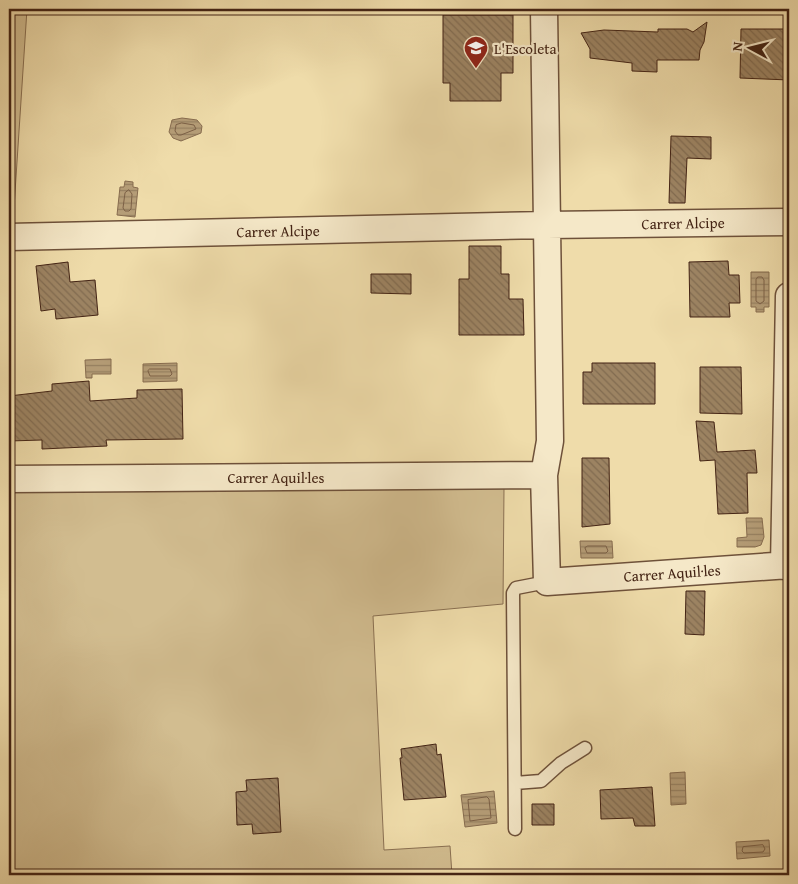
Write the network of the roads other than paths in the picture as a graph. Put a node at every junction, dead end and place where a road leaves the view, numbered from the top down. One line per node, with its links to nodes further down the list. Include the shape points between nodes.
1 (544, 9): 3 (street)
2 (789, 222): 3 (street, Carrer Alcipe)
3 (547, 225): 4 (street, Carrer Alcipe); 6 (street, via 550,441)
4 (9, 237)
5 (789, 296): 8 (street, Carrer Aquil·les)
6 (544, 475): 7 (street, Carrer Aquil·les); 9 (street)
7 (9, 479)
8 (787, 566): 9 (street, Carrer Aquil·les)
9 (547, 582): 11 (lane, via 516,588 513,593)
10 (585, 748): 11 (lane, via 540,781)
11 (515, 783): 12 (lane)
12 (515, 829)

